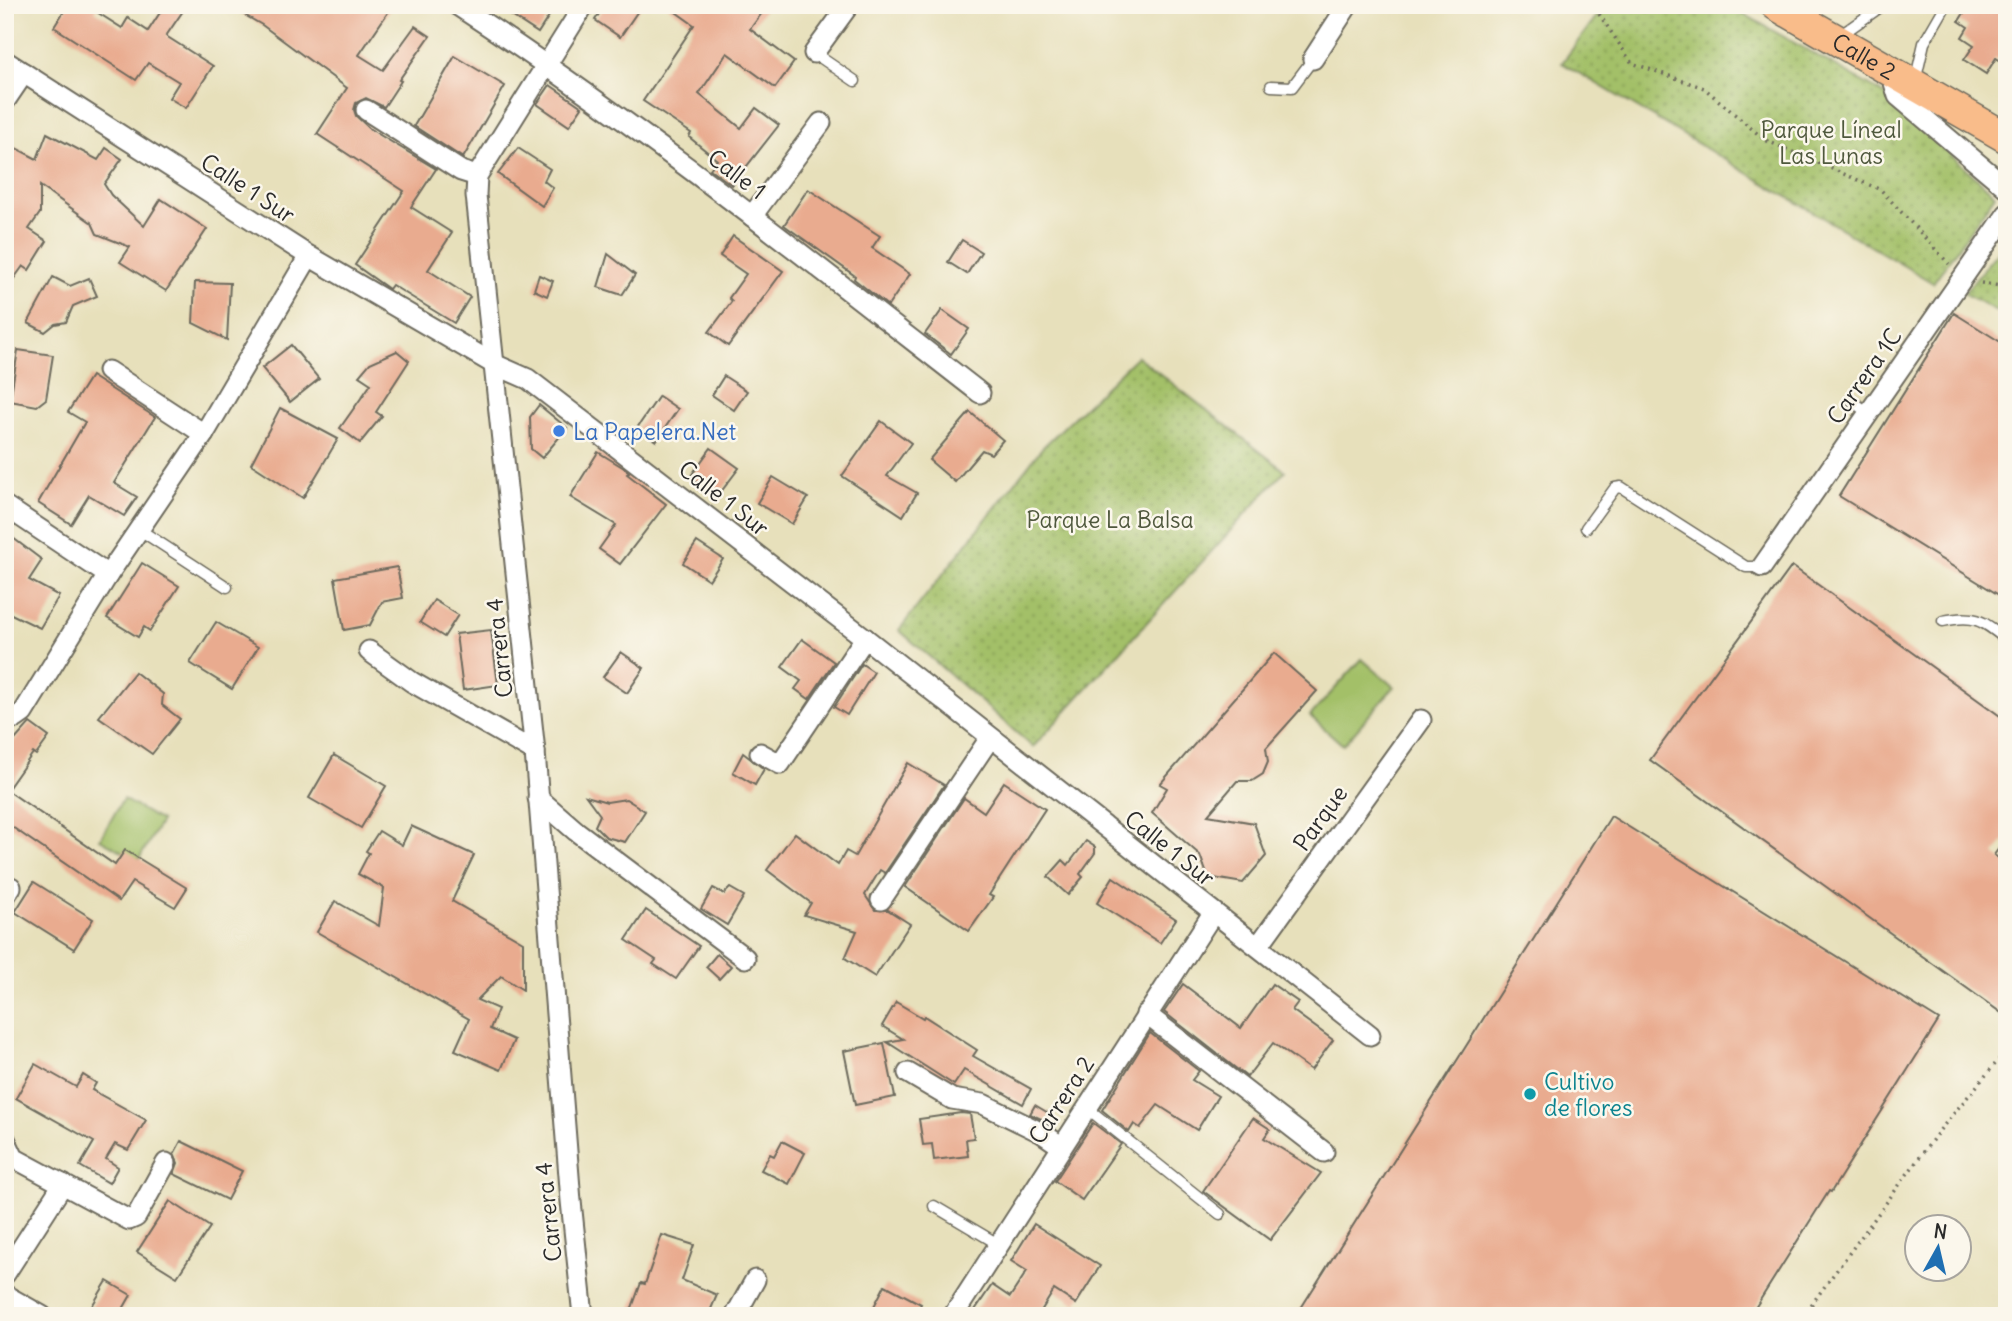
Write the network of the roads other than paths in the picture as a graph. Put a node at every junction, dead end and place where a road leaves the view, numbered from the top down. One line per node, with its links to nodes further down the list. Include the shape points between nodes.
1 (457, 5): 13 (street, Calle 1)
2 (584, 5): 13 (street)
3 (849, 5): 10 (street)
4 (1348, 5): 11 (street)
5 (1776, 5): 9 (main road, Calle 2)
6 (1883, 5): 9 (lane)
7 (1931, 5): 8 (lane)
8 (1944, 9): 15 (lane)
9 (1833, 40): 15 (main road, Calle 2)
10 (814, 53): 16 (lane)
11 (1313, 59): 17 (lane, via 1292,87)
12 (5, 61): 14 (street, Calle 1 Sur)
13 (547, 64): 22 (street); 25 (street, Calle 1)
14 (23, 73): 18 (street); 26 (street, Calle 1 Sur)
15 (1902, 79): 21 (main road, Calle 2); 23 (street, via 1898,96)
16 (855, 81)
17 (1271, 86)
18 (5, 101)
19 (366, 110): 22 (street, via 461,171)
20 (821, 123): 25 (street)
21 (2007, 138)
22 (477, 176): 27 (street, Carrera 4)
23 (2007, 188)
24 (2007, 214): 31 (street, Carrera 1C)
25 (752, 216): 29 (street, Calle 1)
26 (309, 256): 27 (street, Calle 1 Sur); 32 (street)
27 (494, 364): 40 (street, Calle 1 Sur, via 528,379); 46 (street, Carrera 4)
28 (108, 371): 32 (street)
29 (980, 393)
30 (1851, 400): 31 (lane)
31 (1868, 413): 36 (street, Carrera 1C)
32 (204, 434): 35 (street)
33 (5, 506): 37 (street)
34 (1586, 528): 36 (lane, via 1615,488 1621,487 1746,566)
35 (140, 530): 37 (street); 38 (lane)
36 (1762, 566)
37 (108, 575): 43 (street, via 23,713 16,718)
38 (227, 587)
39 (1943, 621): 41 (lane, via 1983,620)
40 (865, 638): 45 (street, Calle 1 Sur); 47 (street, via 780,764)
41 (2007, 640)
42 (369, 651): 46 (street, via 412,682)
43 (5, 713)
44 (1421, 720): 51 (street, Parque)
45 (990, 738): 49 (street); 50 (street, Calle 1 Sur)
46 (534, 752): 48 (street, Carrera 4)
47 (760, 753)
48 (538, 797): 52 (street, via 576,831); 69 (street, Carrera 4)
49 (881, 900)
50 (1213, 913): 51 (street, Calle 1 Sur); 53 (street, Carrera 2)
51 (1259, 945): 54 (street, Calle 1 Sur)
52 (745, 958)
53 (1146, 1014): 56 (street, Carrera 2); 59 (street)
54 (1370, 1035)
55 (908, 1073): 58 (street, via 952,1099 984,1104)
56 (1086, 1107): 58 (street, Carrera 2); 63 (lane)
57 (5, 1139): 61 (street, via 14,1158)
58 (1061, 1146): 64 (street, Carrera 2)
59 (1324, 1152)
60 (166, 1163): 61 (street, via 136,1217 129,1220)
61 (62, 1185): 65 (street)
62 (934, 1206): 64 (lane)
63 (1220, 1214)
64 (998, 1244): 71 (street, Carrera 2)
65 (5, 1274)
66 (755, 1280): 70 (street)
67 (5, 1294): 68 (street)
68 (42, 1316)
69 (583, 1316)
70 (735, 1316)
71 (953, 1316)

